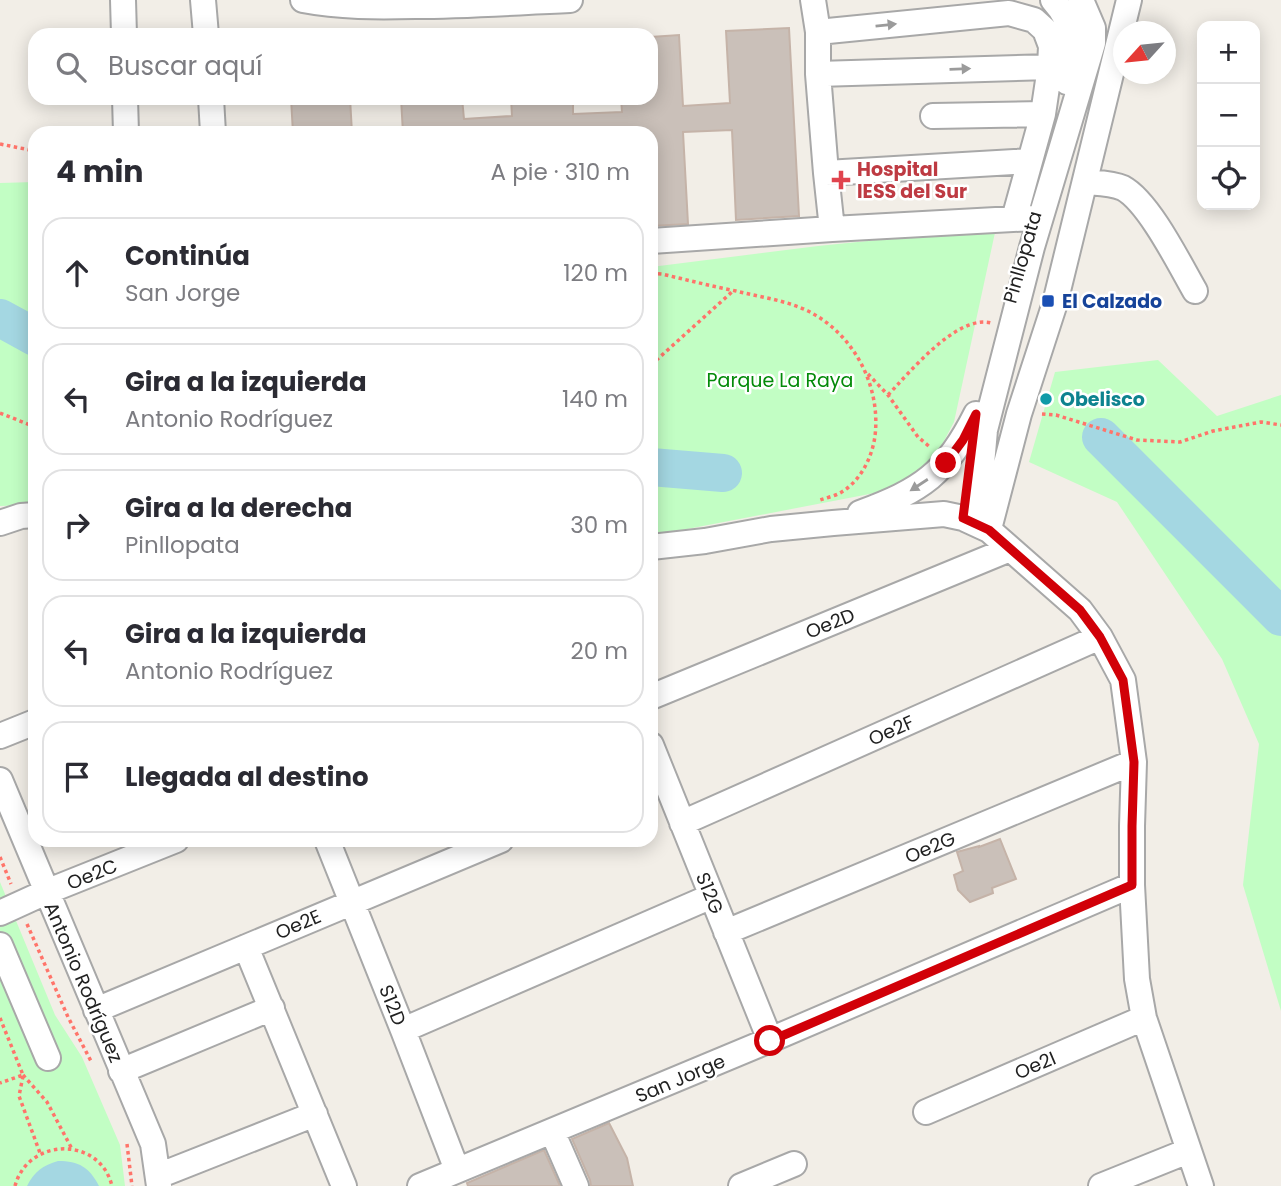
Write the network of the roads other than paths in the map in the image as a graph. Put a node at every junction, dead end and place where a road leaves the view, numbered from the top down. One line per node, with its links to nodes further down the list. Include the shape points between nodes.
1 (123, 0): 13 (street)
2 (203, 0): 14 (street)
3 (303, 0): 4 (street, via 364,7)
4 (570, 0)
5 (813, 0): 15 (street)
6 (1053, 0): 12 (street)
7 (1110, 0): 10 (street)
8 (1129, 0): 11 (street)
9 (1087, 1): 12 (street); 37 (street, via 1093,43 1032,247 985,430 979,499)
10 (1116, 21)
11 (1124, 21)
12 (1069, 24): 28 (street, Pinllopata, via 1072,62)
13 (124, 28)
14 (205, 28)
15 (818, 32): 16 (street, one-way to 16, via 1009,13 1034,20 1045,30 1051,46); 18 (street)
16 (1050, 66): 18 (street, one-way to 16); 21 (street)
17 (1113, 70): 27 (street)
18 (818, 74): 26 (street)
19 (125, 105): 23 (street)
20 (211, 105): 24 (street)
21 (1042, 114): 22 (street); 25 (street)
22 (933, 116)
23 (126, 126)
24 (213, 126)
25 (1029, 161): 26 (street); 28 (street)
26 (826, 173): 29 (street)
27 (1085, 182): 31 (street, via 1123,188 1142,204); 37 (street)
28 (1024, 218): 29 (street); 32 (street, Pinllopata, via 1002,326)
29 (832, 229): 30 (street)
30 (658, 241)
31 (1195, 291)
32 (976, 414): 34 (street, Pinllopata); 36 (street, one-way to 36, via 946,463 923,484)
33 (28, 516): 35 (street)
34 (963, 518): 36 (street, via 944,514); 37 (street)
35 (0, 523)
36 (833, 523): 38 (street)
37 (989, 530): 39 (street)
38 (658, 546)
39 (1010, 550): 40 (street, via 1080,610); 41 (street, Oe2D)
40 (1100, 637): 44 (street, via 1123,680); 47 (street, Oe2F)
41 (658, 694)
42 (28, 725): 43 (street)
43 (0, 736)
44 (1134, 762): 51 (street); 56 (street, Oe2G)
45 (658, 778): 47 (street, S12G)
46 (0, 780): 52 (street, Antonio Rodríguez)
47 (682, 823): 53 (street, S12G)
48 (158, 847): 52 (street, Oe2C)
49 (330, 847): 54 (street, S12D)
50 (484, 847): 54 (street, Oe2E)
51 (1132, 885): 61 (street); 63 (street, San Jorge)
52 (46, 892): 55 (street, Oe2C); 60 (street, Antonio Rodríguez)
53 (712, 896): 56 (street, S12G); 62 (street)
54 (351, 902): 58 (street, Oe2E); 62 (street, S12D)
55 (10, 909)
56 (726, 932): 63 (street, S12G)
57 (0, 945): 64 (street)
58 (246, 947): 59 (street); 60 (street, Oe2E)
59 (272, 1008): 65 (street); 67 (street)
60 (96, 1010): 65 (street, Antonio Rodríguez)
61 (1144, 1018): 66 (street, Oe2I); 69 (street)
62 (403, 1030): 71 (street, S12D)
63 (770, 1041): 68 (street, San Jorge)
64 (48, 1058)
65 (121, 1070): 72 (street, Antonio Rodríguez, via 153,1144)
66 (926, 1112)
67 (315, 1114): 72 (street); 73 (street)
68 (552, 1131): 71 (street, San Jorge); 75 (street)
69 (1188, 1151): 77 (street); 78 (street)
70 (794, 1164): 76 (street)
71 (457, 1170): 74 (street, San Jorge)
72 (159, 1181)
73 (344, 1186)
74 (421, 1186)
75 (576, 1186)
76 (741, 1186)
77 (1101, 1186)
78 (1201, 1186)

